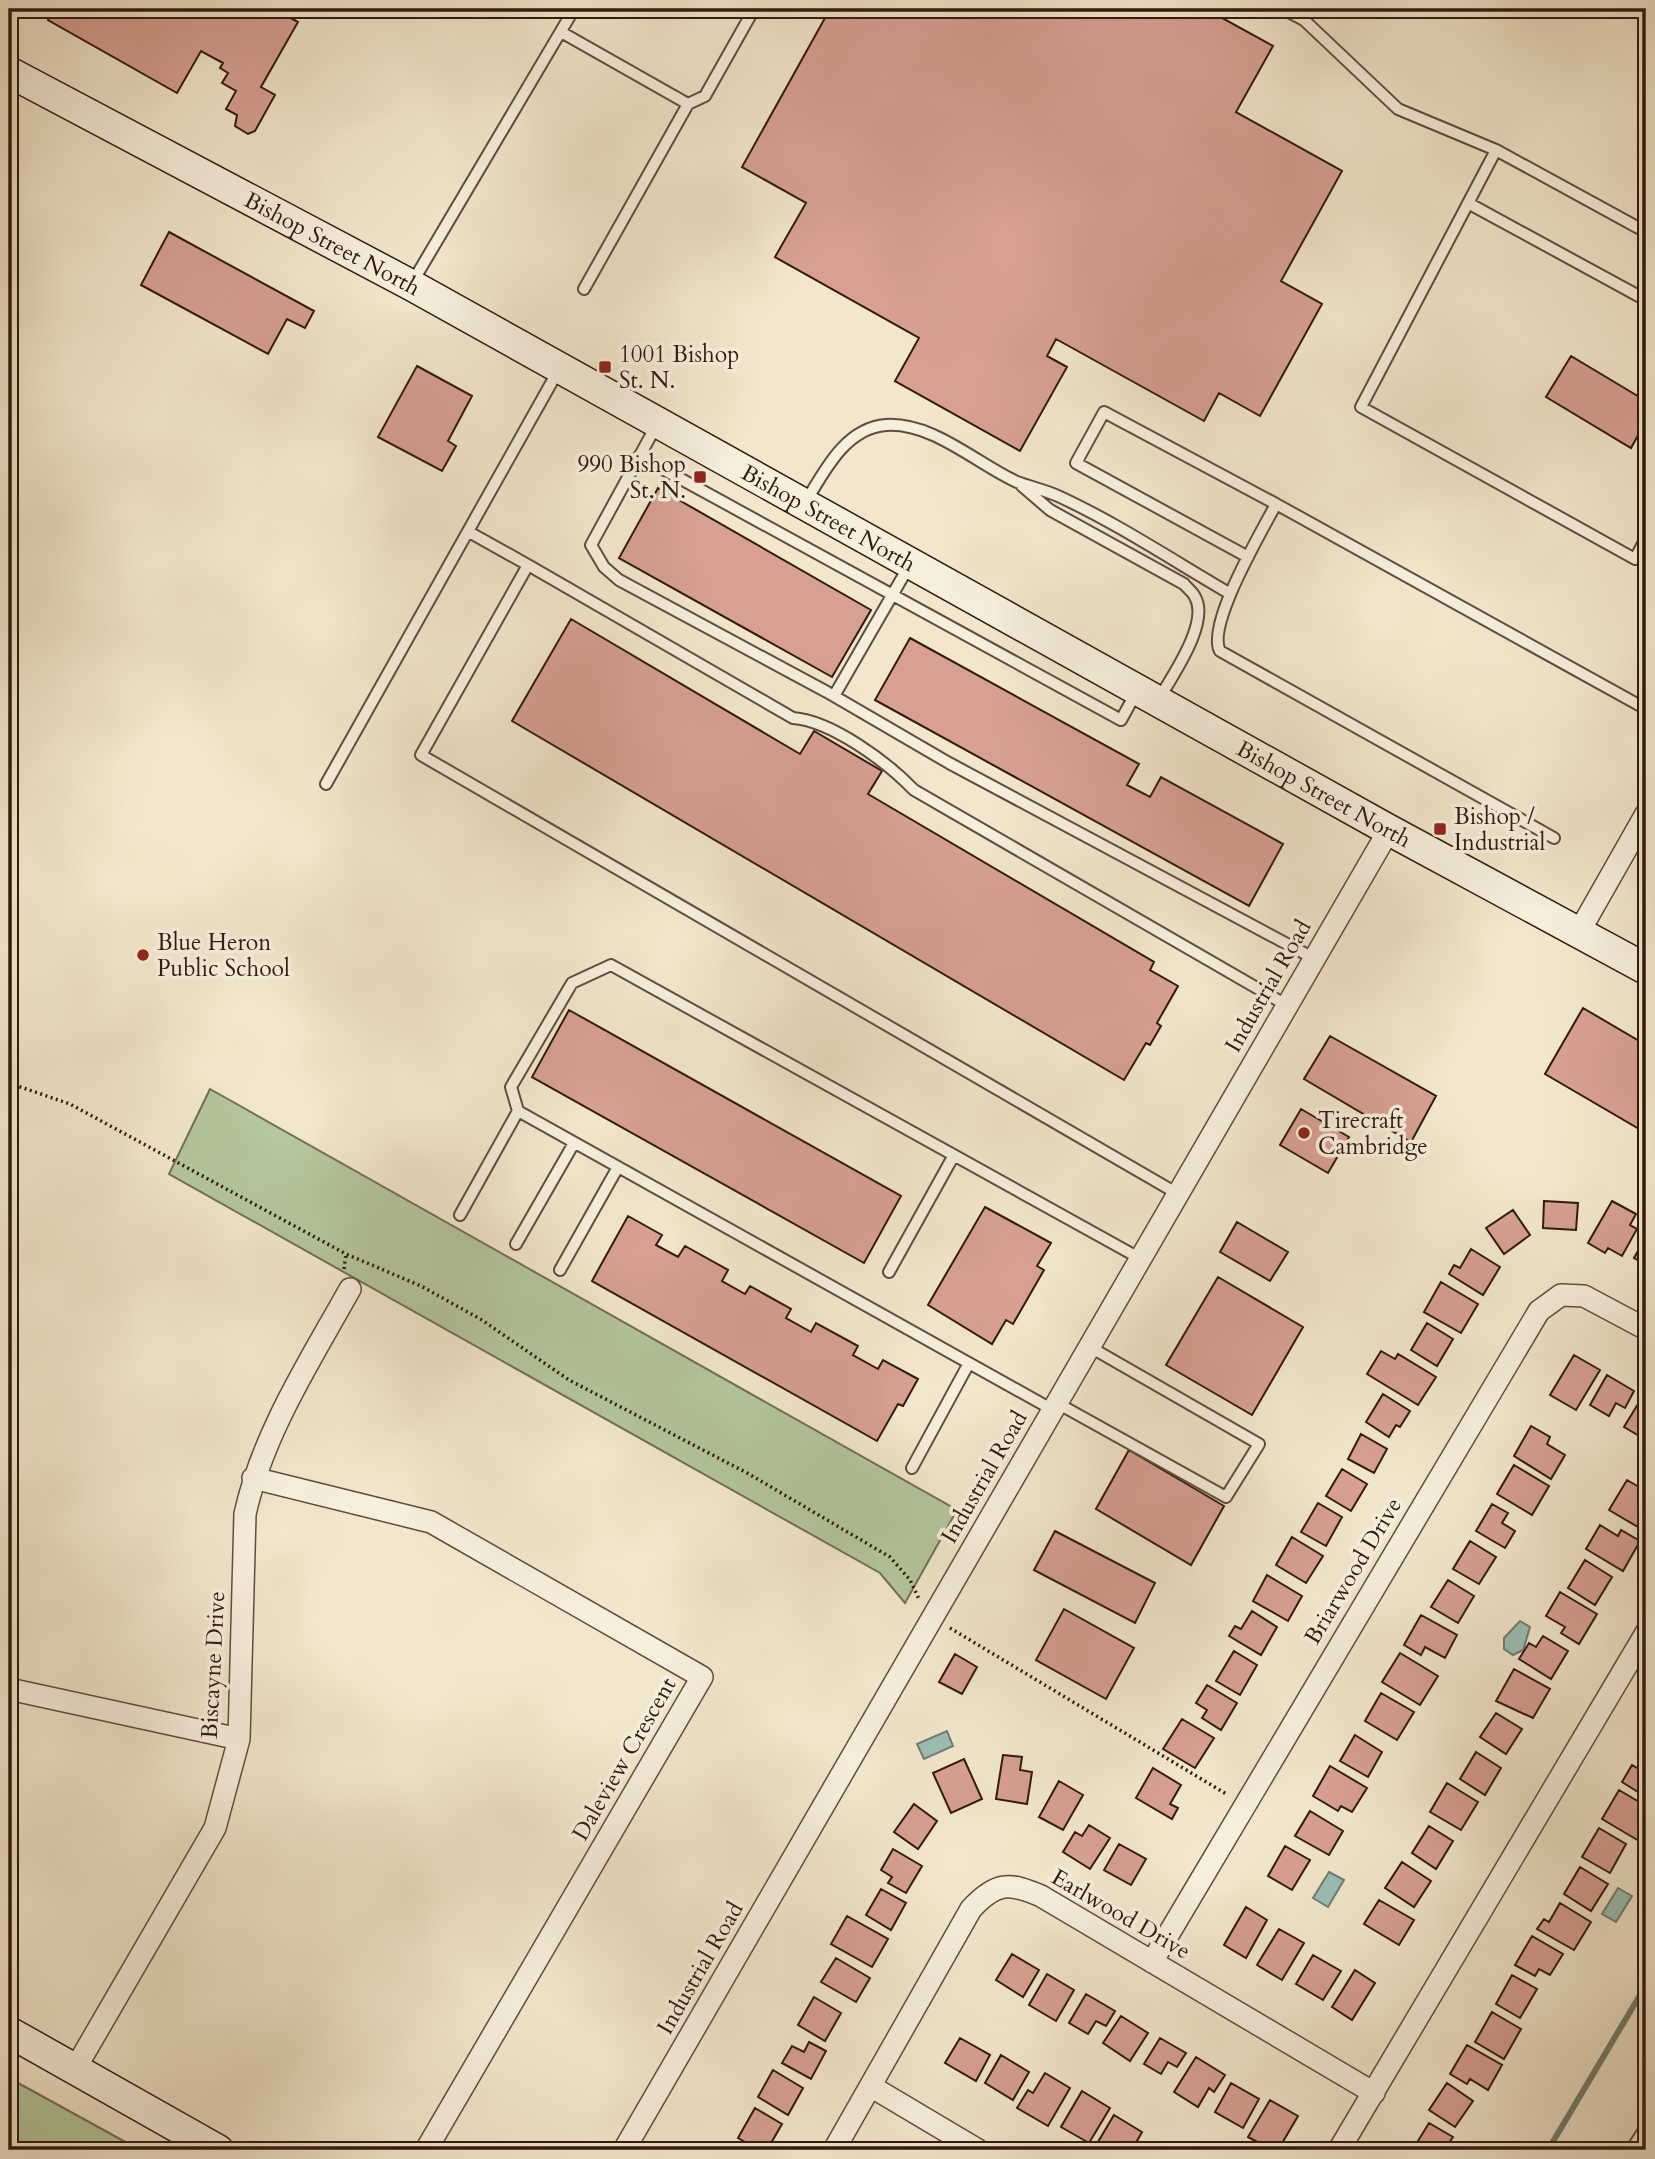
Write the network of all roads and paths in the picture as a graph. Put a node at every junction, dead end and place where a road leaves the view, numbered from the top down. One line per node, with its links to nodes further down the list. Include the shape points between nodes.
1 (574, 9): 4 (lane)
2 (754, 9): 6 (lane, via 705,96)
3 (1283, 9): 7 (lane, via 1304,20 1398,109)
4 (561, 32): 6 (lane); 10 (lane)
5 (9, 72): 10 (main road, Bishop Street North)
6 (688, 104): 11 (lane)
7 (1496, 150): 8 (lane); 9 (lane)
8 (1468, 203): 12 (lane); 20 (lane, via 1361,407 1635,559)
9 (1646, 232)
10 (411, 285): 13 (main road, Bishop Street North)
11 (584, 289)
12 (1646, 300)
13 (559, 368): 14 (main road, Bishop Street North); 19 (lane)
14 (658, 423): 15 (lane); 17 (main road, Bishop Street North)
15 (639, 456): 25 (lane); 26 (lane, via 591,545 604,567 619,580)
16 (1018, 482): 17 (lane, via 937,438 887,425 852,438); 24 (lane, via 1058,496); 27 (lane, via 1050,510 1184,584 1196,597 1197,629)
17 (803, 504): 22 (main road, Bishop Street North)
18 (1276, 505): 21 (lane); 21 (lane, via 1104,412 1076,463); 28 (lane)
19 (468, 532): 23 (lane); 29 (lane)
20 (1646, 538)
21 (1248, 557): 24 (lane)
22 (910, 564): 25 (lane); 27 (main road, Bishop Street North)
23 (528, 565): 36 (lane, via 793,718 811,719 892,767 914,790); 42 (lane, via 421,755)
24 (1229, 593): 32 (lane, via 1217,636 1220,651)
25 (893, 595): 26 (lane); 27 (lane, via 1121,720)
26 (834, 696): 34 (lane, via 948,764)
27 (1147, 696): 31 (main road, Bishop Street North)
28 (1646, 709)
29 (326, 783)
30 (1646, 814): 33 (street)
31 (1390, 830): 33 (main road, Bishop Street North); 34 (street, Industrial Road)
32 (1554, 838)
33 (1579, 932): 35 (main road, Bishop Street North)
34 (1315, 959): 36 (street, Industrial Road)
35 (1646, 969)
36 (1287, 1006): 42 (street, Industrial Road)
37 (9, 1083): 55 (path, via 70,1104 346,1254 421,1286 482,1320 569,1380 749,1474 890,1557 910,1580 919,1598)
38 (517, 1111): 39 (lane); 40 (lane, via 511,1087 572,984 611,965); 43 (lane)
39 (574, 1143): 41 (lane); 44 (lane)
40 (954, 1155): 45 (lane); 47 (lane)
41 (618, 1167): 46 (lane); 51 (lane)
42 (1178, 1195): 45 (street, Industrial Road)
43 (460, 1215)
44 (516, 1244)
45 (1141, 1259): 50 (street, Industrial Road)
46 (559, 1270)
47 (889, 1272)
48 (350, 1289): 54 (street, Biscayne Drive, via 272,1432)
49 (1646, 1329): 60 (street, Briarwood Drive, via 1584,1296 1561,1295 1539,1311)
50 (1090, 1347): 52 (street, Industrial Road); 52 (lane, via 1259,1444 1226,1497)
51 (969, 1363): 52 (lane); 53 (lane)
52 (1055, 1406): 69 (street, Industrial Road)
53 (912, 1468)
54 (253, 1478): 59 (street, Biscayne Drive, via 245,1514); 68 (street, Daleview Crescent, via 431,1522 702,1677)
55 (916, 1604)
56 (948, 1627): 60 (path)
57 (1646, 1633): 65 (street)
58 (9, 1689): 59 (street)
59 (239, 1739): 63 (street, Biscayne Drive, via 215,1828)
60 (1246, 1805): 61 (street, Briarwood Drive)
61 (1152, 1962): 64 (street, Earlwood Drive, via 1041,1896 1020,1887 1002,1886 971,1909); 65 (street, Earlwood Drive)
62 (9, 2032): 63 (main road)
63 (75, 2069): 67 (main road)
64 (872, 2087): 70 (street, Earlwood Drive); 71 (street)
65 (1374, 2093): 72 (street)
66 (1646, 2127): 73 (lane)
67 (218, 2150)
68 (426, 2150)
69 (624, 2150)
70 (834, 2150)
71 (978, 2150)
72 (1339, 2150)
73 (1631, 2150)

